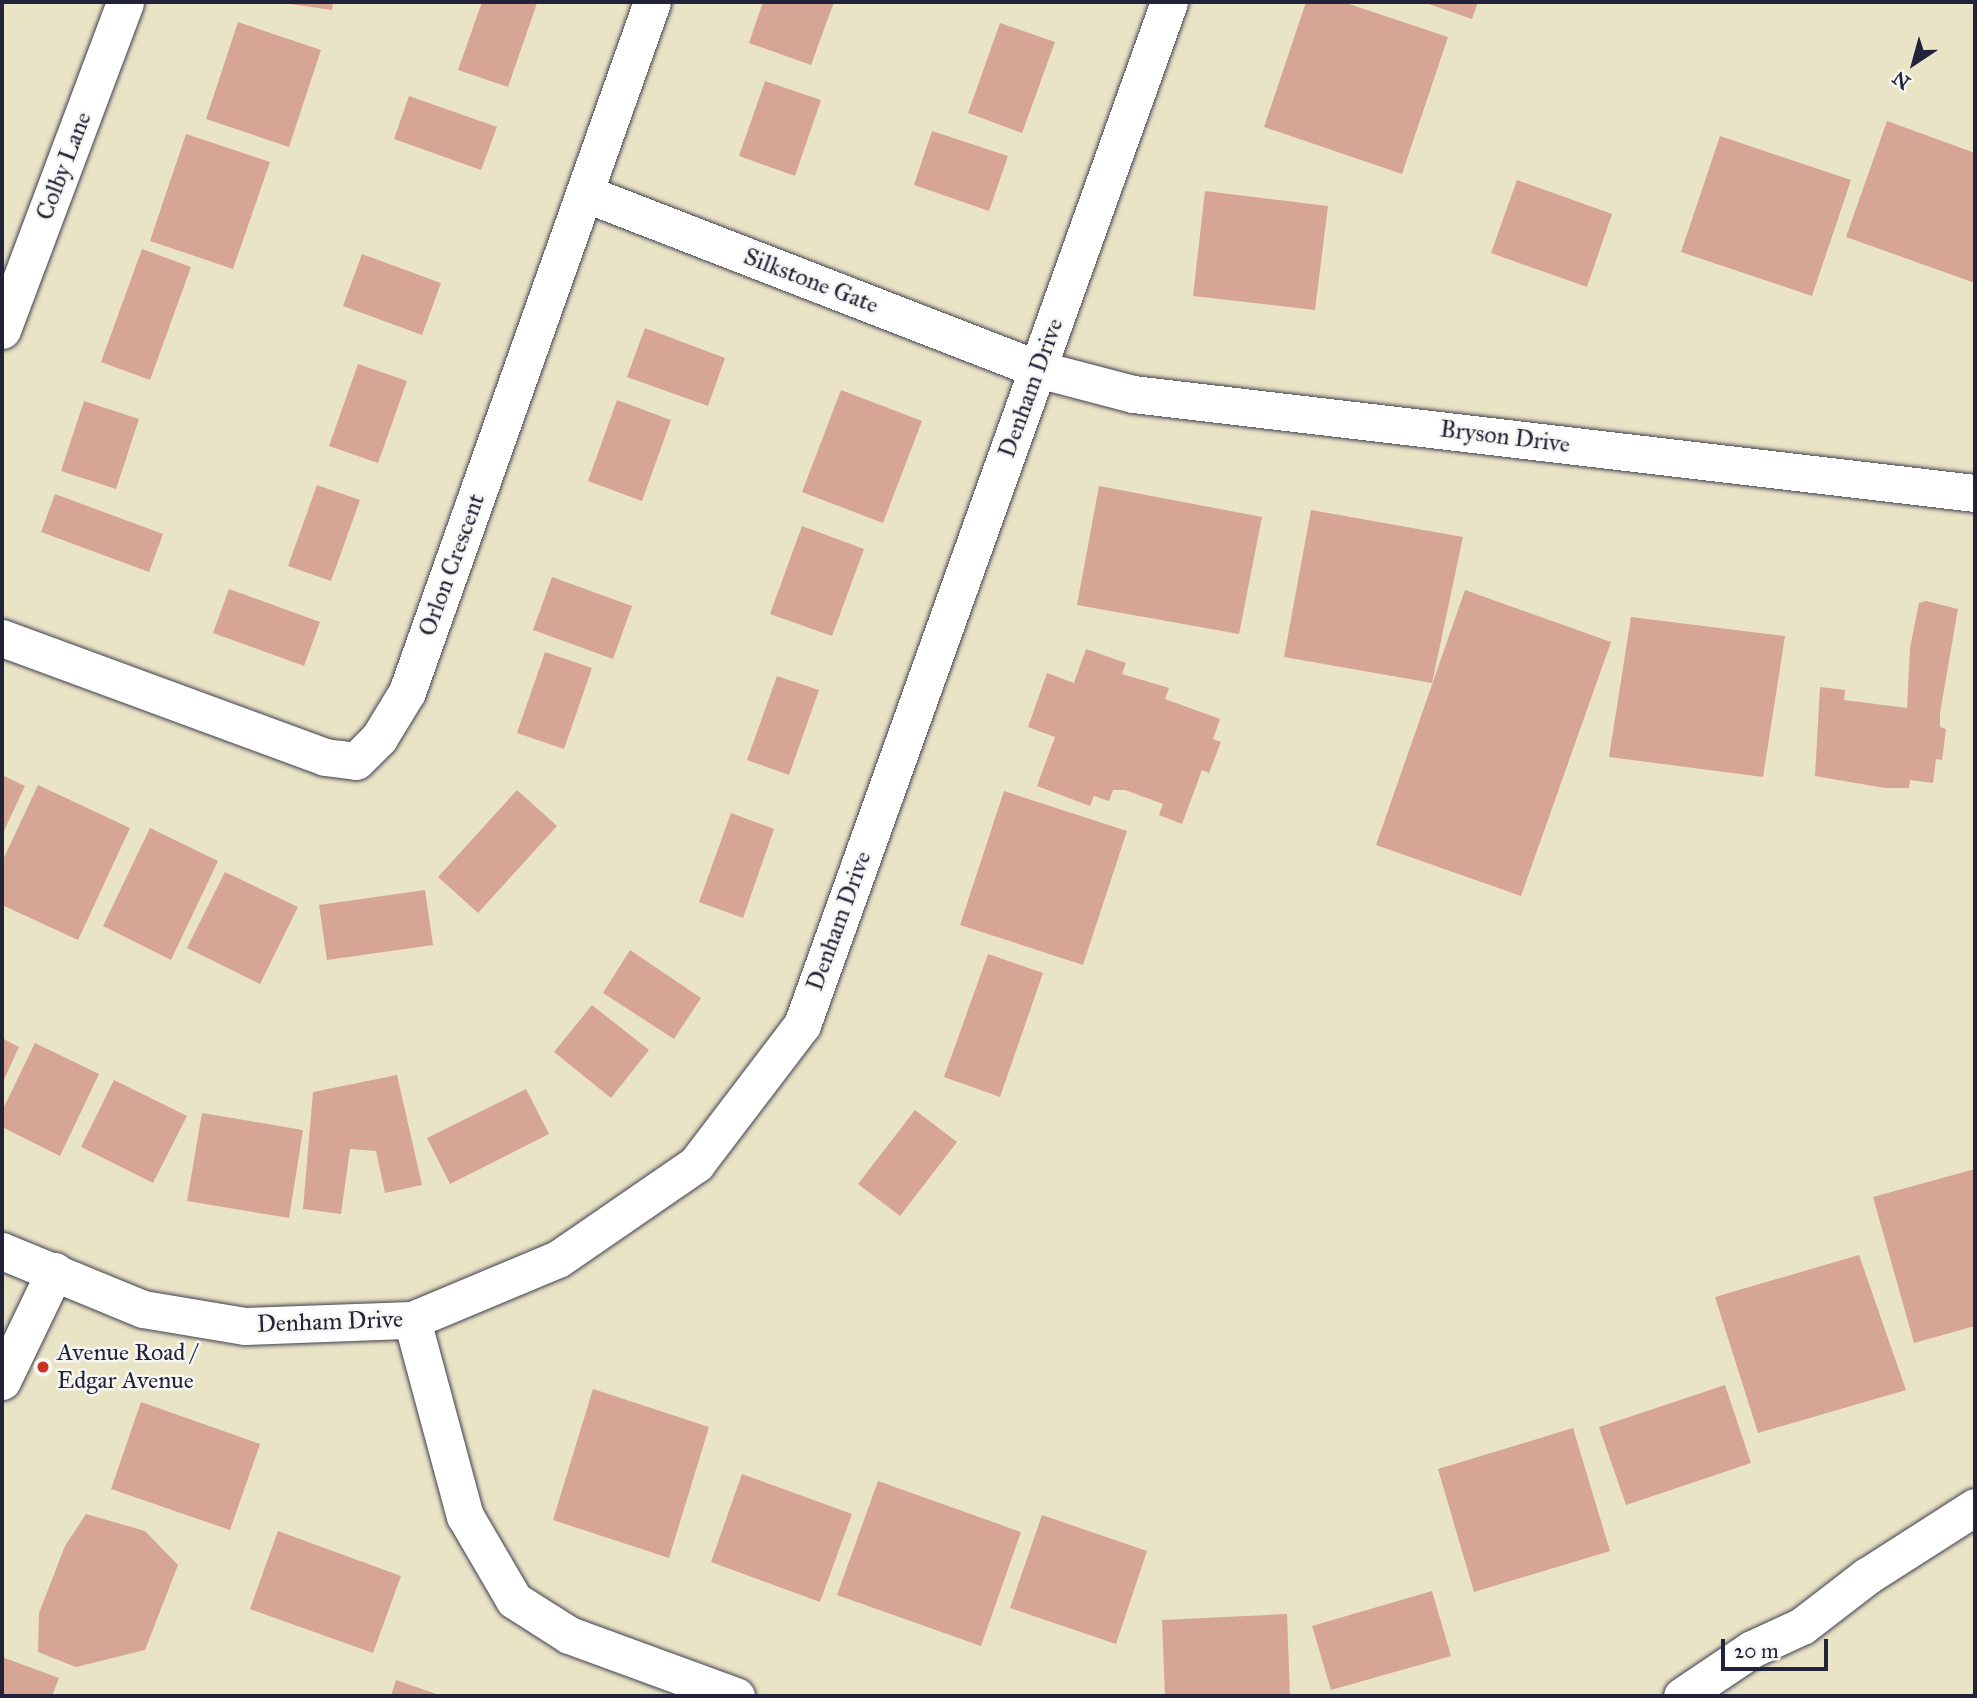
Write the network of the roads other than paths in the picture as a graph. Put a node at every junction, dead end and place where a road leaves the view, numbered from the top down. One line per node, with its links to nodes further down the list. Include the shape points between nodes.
1 (125, 2): 5 (street, Colby Lane)
2 (652, 2): 4 (street, Orlon Crescent)
3 (1169, 2): 6 (street, Denham Drive)
4 (584, 193): 6 (street, Silkstone Gate); 8 (street, Orlon Crescent, via 407,692 395,717 356,761 265,739)
5 (2, 330)
6 (1038, 369): 7 (street, Bryson Drive, via 1133,394); 11 (street, Denham Drive, via 802,1025 696,1164 558,1259)
7 (1975, 493)
8 (2, 638)
9 (2, 1251): 10 (street, Denham Drive)
10 (55, 1271): 11 (street, Denham Drive, via 143,1309 245,1326); 12 (street)
11 (412, 1321): 14 (street, via 465,1516 514,1600 569,1635)
12 (2, 1381)
13 (1975, 1507): 15 (street, via 1867,1576 1802,1626 1752,1648)
14 (736, 1696)
15 (1682, 1696)

